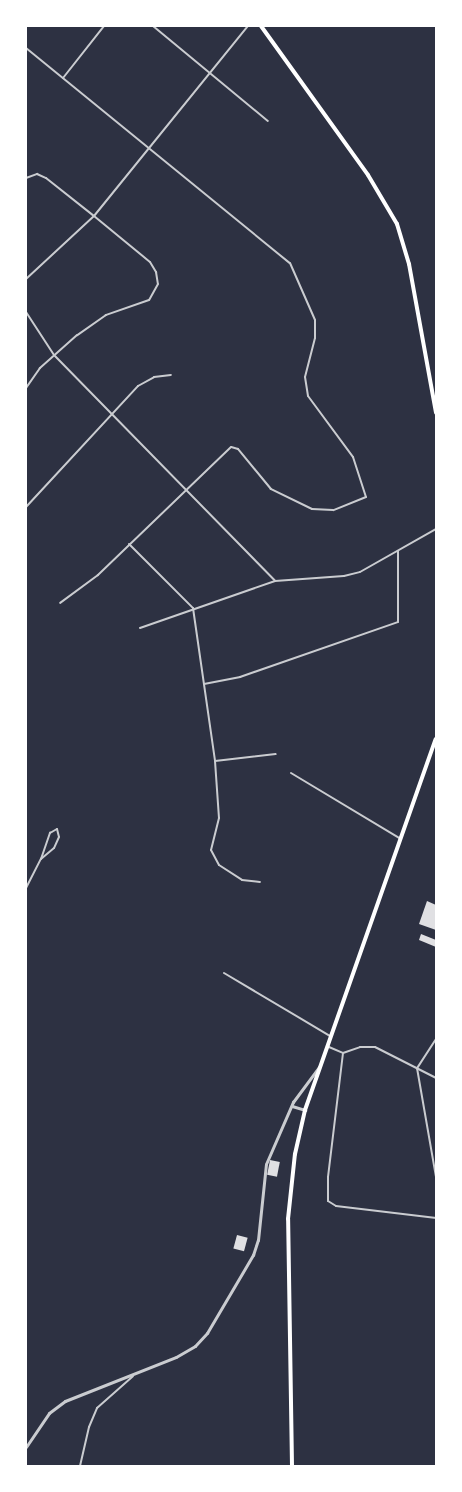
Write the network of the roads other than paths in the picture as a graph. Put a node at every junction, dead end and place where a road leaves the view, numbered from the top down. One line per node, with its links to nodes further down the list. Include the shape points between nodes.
1 (104, 26): 7 (street)
2 (153, 26): 6 (street)
3 (248, 26): 6 (street)
4 (261, 26): 17 (main road, via 393,215 408,257)
5 (26, 48): 7 (street)
6 (211, 73): 8 (street); 9 (street)
7 (63, 78): 9 (street)
8 (268, 121)
9 (149, 148): 11 (street); 21 (street, via 286,258 293,268 316,324 305,377 308,396 353,457 366,497 333,510 312,509 269,488 234,447 226,450)
10 (26, 178): 11 (street, via 37,174 46,178)
11 (94, 216): 12 (street); 14 (street, via 150,262 157,275 157,288 146,302 98,319)
12 (26, 279)
13 (26, 312): 14 (street)
14 (54, 355): 18 (street); 19 (street)
15 (171, 375): 19 (street, via 144,382)
16 (436, 376): 17 (street)
17 (431, 379): 20 (main road)
18 (26, 388)
19 (111, 413): 21 (street); 22 (street)
20 (436, 413)
21 (186, 489): 24 (street); 26 (street)
22 (26, 507)
23 (436, 529): 25 (street)
24 (129, 544): 27 (street, via 98,575); 28 (street)
25 (398, 551): 26 (street, via 350,574); 30 (street, via 398,622 240,677)
26 (275, 581): 28 (street)
27 (60, 603)
28 (193, 608): 29 (street); 30 (street)
29 (140, 628)
30 (204, 684): 33 (street)
31 (436, 739): 35 (main road)
32 (276, 753): 33 (street)
33 (215, 761): 37 (street, via 219,818 212,853 219,865 242,880)
34 (291, 773): 35 (street)
35 (401, 839): 40 (main road)
36 (41, 859): 36 (street, via 54,848 59,837 57,829 50,833); 38 (street)
37 (260, 882)
38 (26, 888)
39 (224, 973): 40 (street)
40 (332, 1037): 42 (main road)
41 (436, 1039): 45 (street)
42 (328, 1047): 43 (street); 44 (main road)
43 (343, 1053): 45 (street, via 375,1047); 50 (street, via 328,1177 327,1193 332,1204)
44 (322, 1064): 47 (street); 48 (main road)
45 (417, 1068): 46 (street); 49 (street)
46 (436, 1078)
47 (292, 1106): 48 (street); 51 (street, via 265,1169 255,1250 212,1327 188,1350)
48 (305, 1110): 54 (main road, via 290,1185 288,1219)
49 (436, 1177)
50 (436, 1218)
51 (133, 1376): 52 (street, via 59,1404); 53 (street, via 94,1413)
52 (26, 1447)
53 (80, 1467)
54 (292, 1467)

